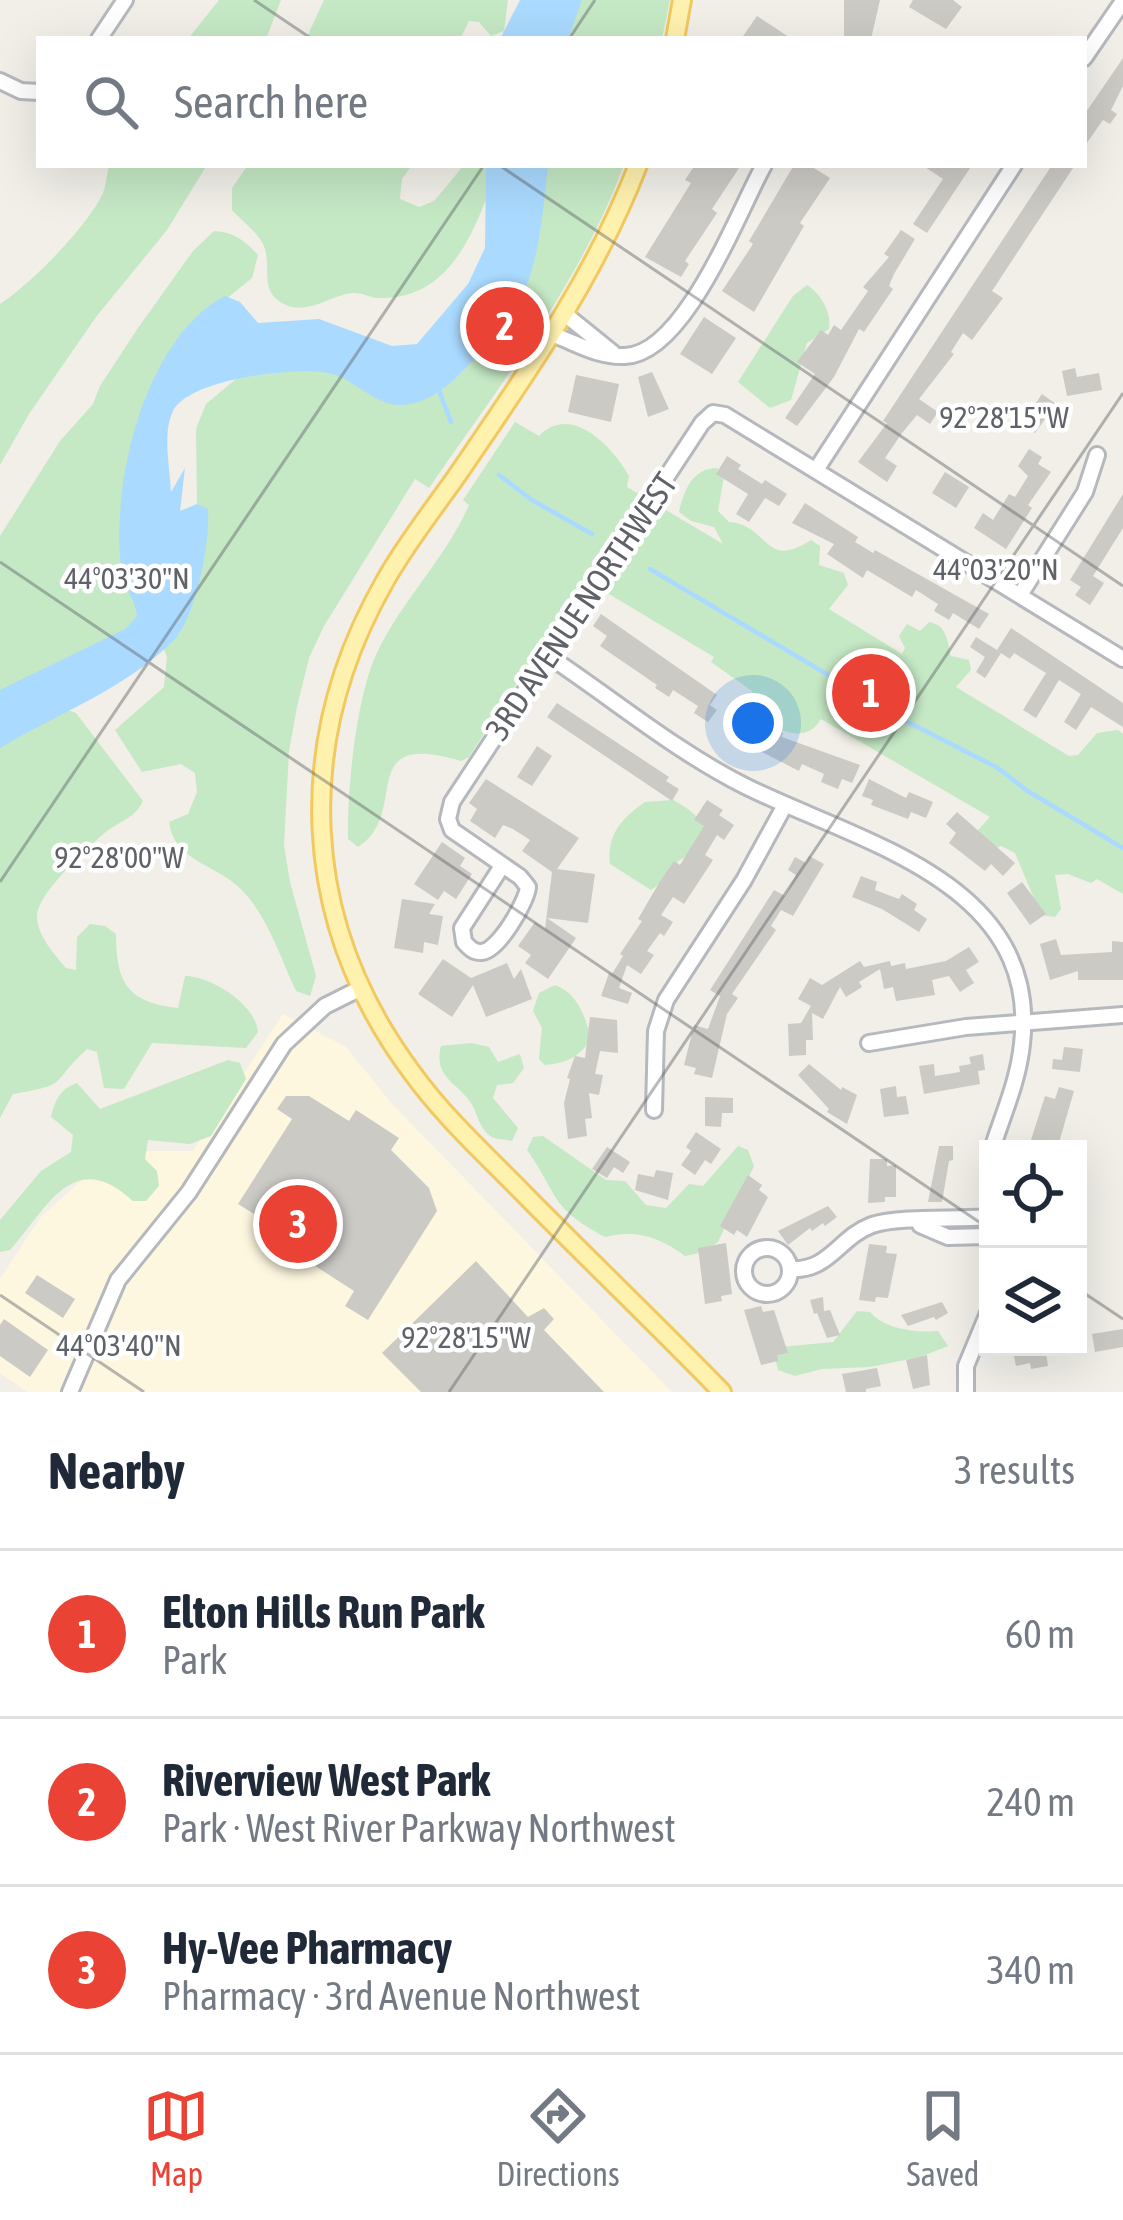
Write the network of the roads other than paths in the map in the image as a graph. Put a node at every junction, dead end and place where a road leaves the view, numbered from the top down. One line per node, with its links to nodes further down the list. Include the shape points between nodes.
1 (125, 0): 4 (street)
2 (682, 0): 5 (main road)
3 (1123, 1): 6 (street)
4 (101, 36)
5 (676, 36)
6 (1087, 54)
7 (0, 81): 8 (street)
8 (36, 92)
9 (637, 168): 12 (main road)
10 (762, 168): 14 (street, via 678,319 656,346)
11 (1012, 168): 16 (street)
12 (566, 315): 13 (main road); 14 (street)
13 (554, 334): 14 (street); 22 (main road, via 386,578 331,717 320,847 334,917)
14 (617, 356)
15 (1096, 454): 17 (street, via 1085,492)
16 (816, 470): 17 (street); 18 (street, 3RD AVENUE NORTHWEST, via 713,413)
17 (1020, 596): 19 (street)
18 (547, 655): 20 (street, via 716,770); 21 (street, 3RD AVENUE NORTHWEST, via 448,819)
19 (1123, 659)
20 (785, 805): 24 (street, via 913,862 964,896 1013,964); 26 (street, via 666,1000 654,1049)
21 (502, 866): 21 (street, via 526,883 528,896 496,944 476,952 462,928)
22 (362, 988): 33 (street, via 325,1006 284,1044 189,1192 118,1280); 34 (main road, via 410,1070 451,1120)
23 (1123, 1016): 24 (street)
24 (1023, 1021): 25 (street); 27 (street, via 1014,1090)
25 (868, 1043)
26 (654, 1110)
27 (995, 1140)
28 (979, 1218): 29 (street)
29 (915, 1222): 30 (street, via 949,1237); 31 (street, via 870,1226 817,1266)
30 (979, 1236)
31 (790, 1269)
32 (979, 1335): 35 (street)
33 (70, 1392)
34 (722, 1392)
35 (966, 1392)

